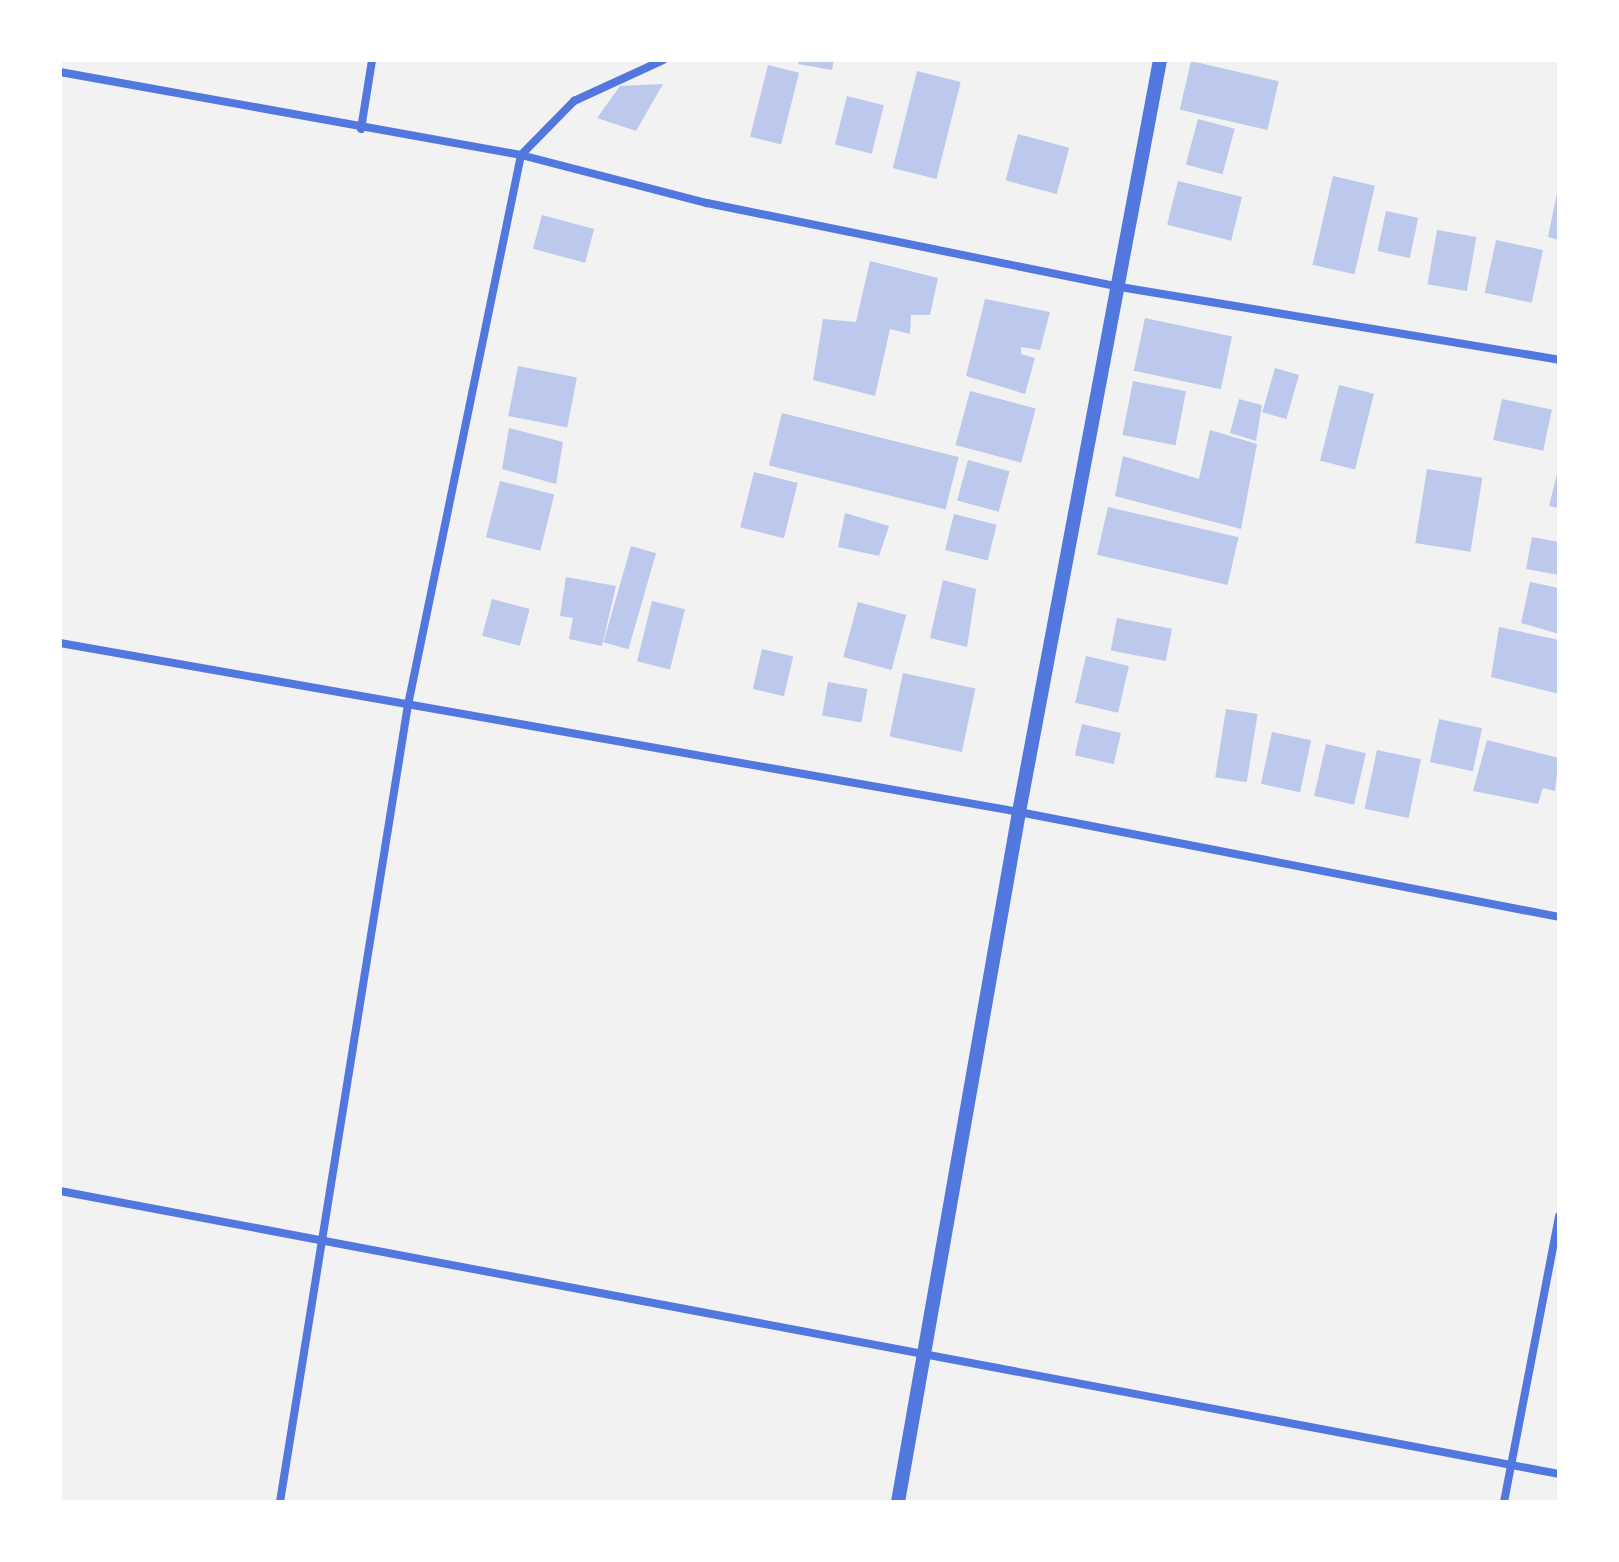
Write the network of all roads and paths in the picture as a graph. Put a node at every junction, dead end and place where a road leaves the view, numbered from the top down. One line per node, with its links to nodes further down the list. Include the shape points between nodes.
1 (372, 60): 5 (street)
2 (663, 60): 6 (street, via 574,101)
3 (1160, 60): 7 (street)
4 (60, 72): 5 (street)
5 (361, 129): 6 (street)
6 (521, 155): 7 (street, via 707,203); 10 (street)
7 (1120, 287): 8 (street); 11 (street)
8 (1559, 360)
9 (60, 643): 10 (street)
10 (408, 705): 11 (street); 15 (street)
11 (1019, 812): 12 (street); 16 (street)
12 (1559, 917)
13 (60, 1191): 15 (street)
14 (1559, 1216): 17 (street)
15 (318, 1239): 16 (street); 19 (street)
16 (924, 1350): 17 (street); 20 (street)
17 (1511, 1465): 18 (street); 21 (street)
18 (1559, 1474)
19 (280, 1502)
20 (898, 1502)
21 (1504, 1502)

